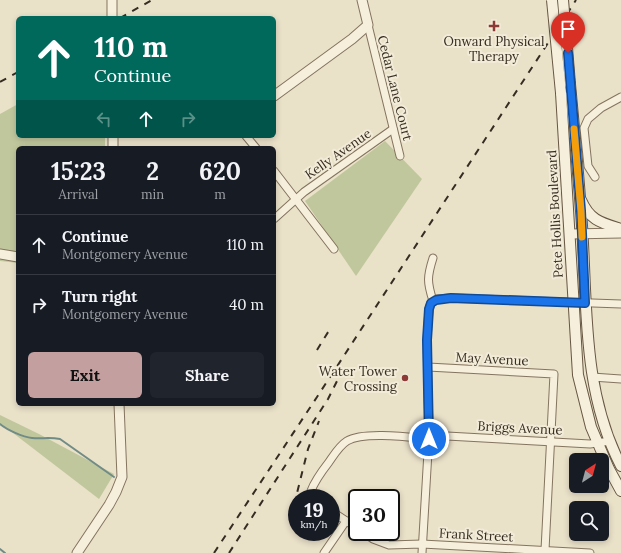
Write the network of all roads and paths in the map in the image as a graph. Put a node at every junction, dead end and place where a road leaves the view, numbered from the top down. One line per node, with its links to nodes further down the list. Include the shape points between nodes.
1 (112, 0): 5 (street)
2 (362, 0): 6 (street)
3 (552, 0): 21 (main road, Pete Hollis Boulevard, bridge)
4 (563, 0): 15 (main road, Pete Hollis Boulevard, bridge)
5 (112, 16)
6 (368, 25): 7 (street); 9 (street, Cedar Lane Court)
7 (276, 95)
8 (621, 97): 14 (street, via 600,108 588,119 584,128 588,166)
9 (393, 129): 12 (street, Cedar Lane Court); 16 (street, Kelly Avenue)
10 (248, 138): 11 (street)
11 (254, 146)
12 (400, 156)
13 (276, 174): 16 (street)
14 (595, 177)
15 (579, 195): 18 (main road, via 592,217); 19 (main road, Pete Hollis Boulevard)
16 (296, 199): 17 (street, Kelly Avenue); 22 (street)
17 (276, 217)
18 (621, 229)
19 (582, 233): 20 (street); 21 (street); 28 (main road, Pete Hollis Boulevard)
20 (621, 233)
21 (570, 234): 27 (main road, Pete Hollis Boulevard)
22 (334, 249)
23 (0, 254): 24 (street)
24 (16, 257)
25 (434, 258): 26 (street, via 428,284)
26 (433, 302): 27 (street, via 451,298); 30 (street, via 429,309)
27 (573, 302): 28 (street); 37 (main road, Pete Hollis Boulevard, via 578,375 591,427)
28 (585, 303): 29 (street); 31 (main road, Pete Hollis Boulevard)
29 (621, 304)
30 (428, 367): 34 (street); 35 (street, May Avenue, via 554,374)
31 (592, 377): 32 (street); 36 (main road, Pete Hollis Boulevard, via 602,421)
32 (621, 379)
33 (119, 406): 48 (street, via 122,477 109,505)
34 (429, 437): 35 (street, Briggs Avenue); 39 (street, Briggs Avenue, via 373,436 347,441 316,479); 44 (street)
35 (550, 442): 37 (street, Briggs Avenue); 46 (street)
36 (610, 442): 37 (street, Briggs Avenue); 38 (main road, Pete Hollis Boulevard)
37 (598, 443): 40 (main road, Pete Hollis Boulevard)
38 (621, 466)
39 (312, 489)
40 (621, 491)
41 (340, 517): 42 (street)
42 (346, 521): 49 (street)
43 (379, 541): 45 (street, Frank Street)
44 (422, 544): 45 (street, Frank Street); 46 (street, Frank Street); 50 (street)
45 (389, 545): 47 (street)
46 (542, 551): 51 (street, Frank Street)
47 (385, 552)
48 (77, 553)
49 (324, 553)
50 (422, 553)
51 (590, 553)

